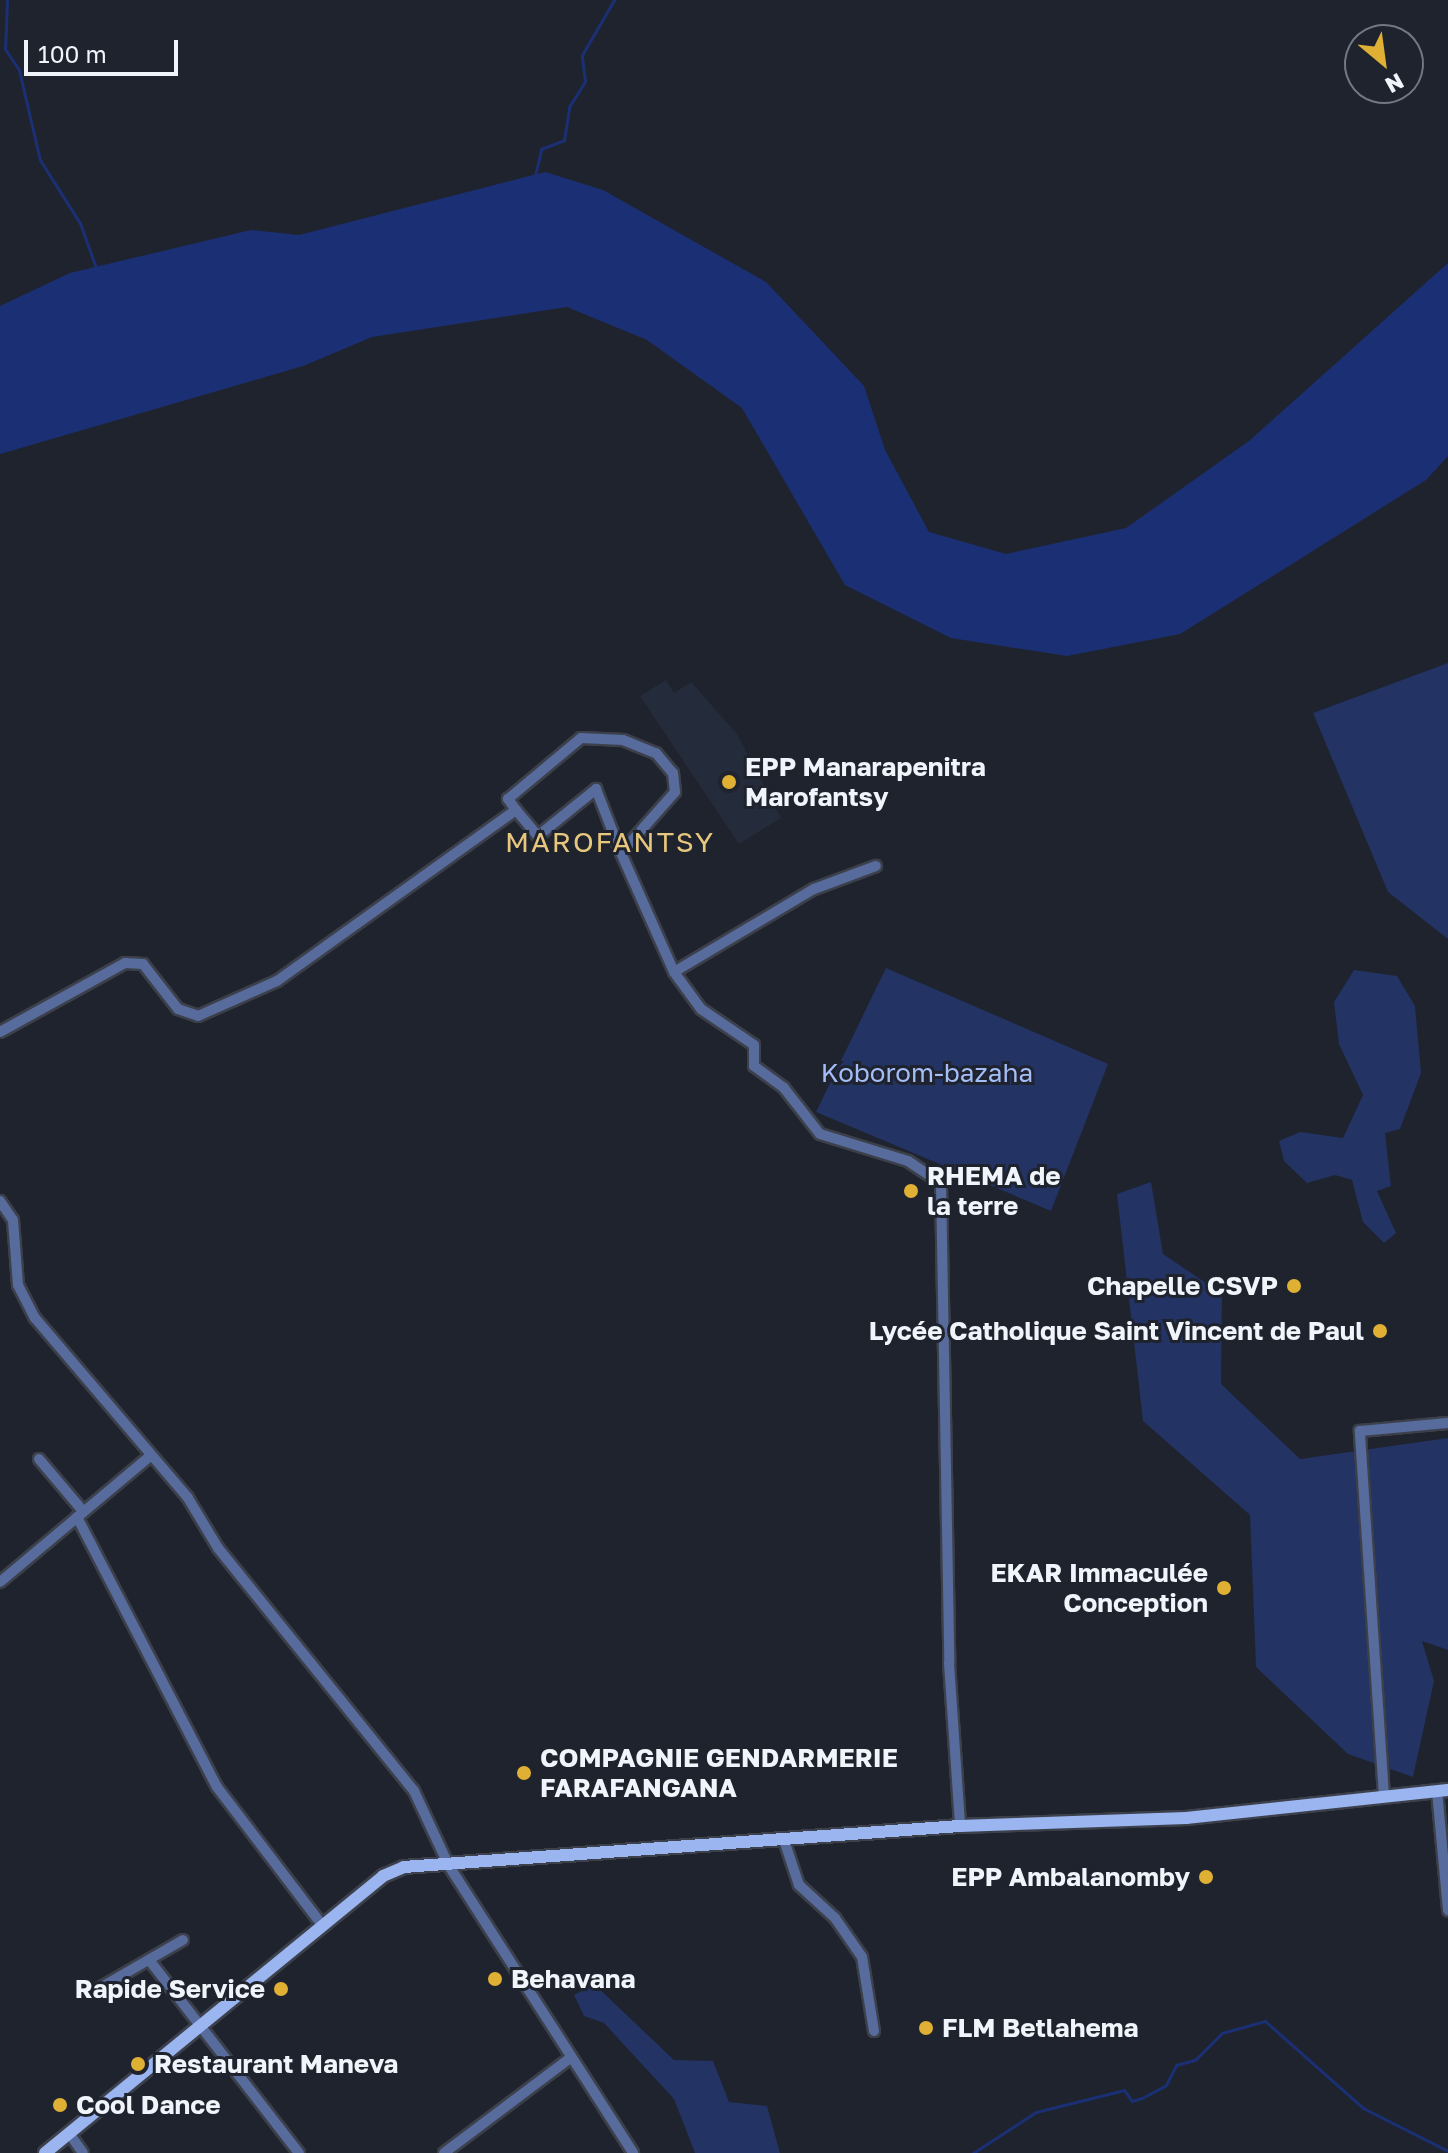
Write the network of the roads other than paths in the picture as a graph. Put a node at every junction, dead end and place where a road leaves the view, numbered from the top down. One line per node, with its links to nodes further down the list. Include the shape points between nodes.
1 (516, 810): 2 (street, via 538,836 596,789); 2 (street, via 508,799 581,738 623,740 656,753 673,773 675,792); 5 (street, via 301,965 198,1016 178,1009 143,964 125,963)
2 (621, 853): 4 (street)
3 (876, 866): 4 (street, via 814,889)
4 (674, 972): 14 (street, via 701,1009 754,1045 754,1066 784,1088 820,1134 908,1161 941,1183 948,1631)
5 (0, 1032)
6 (0, 1201): 8 (street, via 13,1220 18,1285 35,1318)
7 (1448, 1423): 13 (street, via 1360,1431)
8 (149, 1457): 10 (street); 16 (street, via 414,1791)
9 (39, 1459): 10 (street)
10 (80, 1514): 11 (street); 18 (street, via 217,1787)
11 (0, 1582)
12 (1443, 1790): 13 (main road); 17 (street)
13 (1384, 1796): 14 (main road, via 1186,1818)
14 (960, 1826): 15 (main road)
15 (784, 1840): 16 (main road); 23 (street, via 799,1885 835,1918 862,1957)
16 (449, 1866): 18 (main road, via 404,1867 383,1876); 24 (street)
17 (1448, 1910)
18 (323, 1926): 22 (main road)
19 (183, 1940): 20 (street)
20 (150, 1961): 21 (street); 22 (street)
21 (98, 1989)
22 (202, 2028): 25 (main road); 28 (street)
23 (874, 2031)
24 (570, 2058): 29 (street); 30 (street)
25 (69, 2133): 26 (main road); 27 (street)
26 (45, 2153)
27 (83, 2153)
28 (299, 2153)
29 (444, 2153)
30 (633, 2153)

